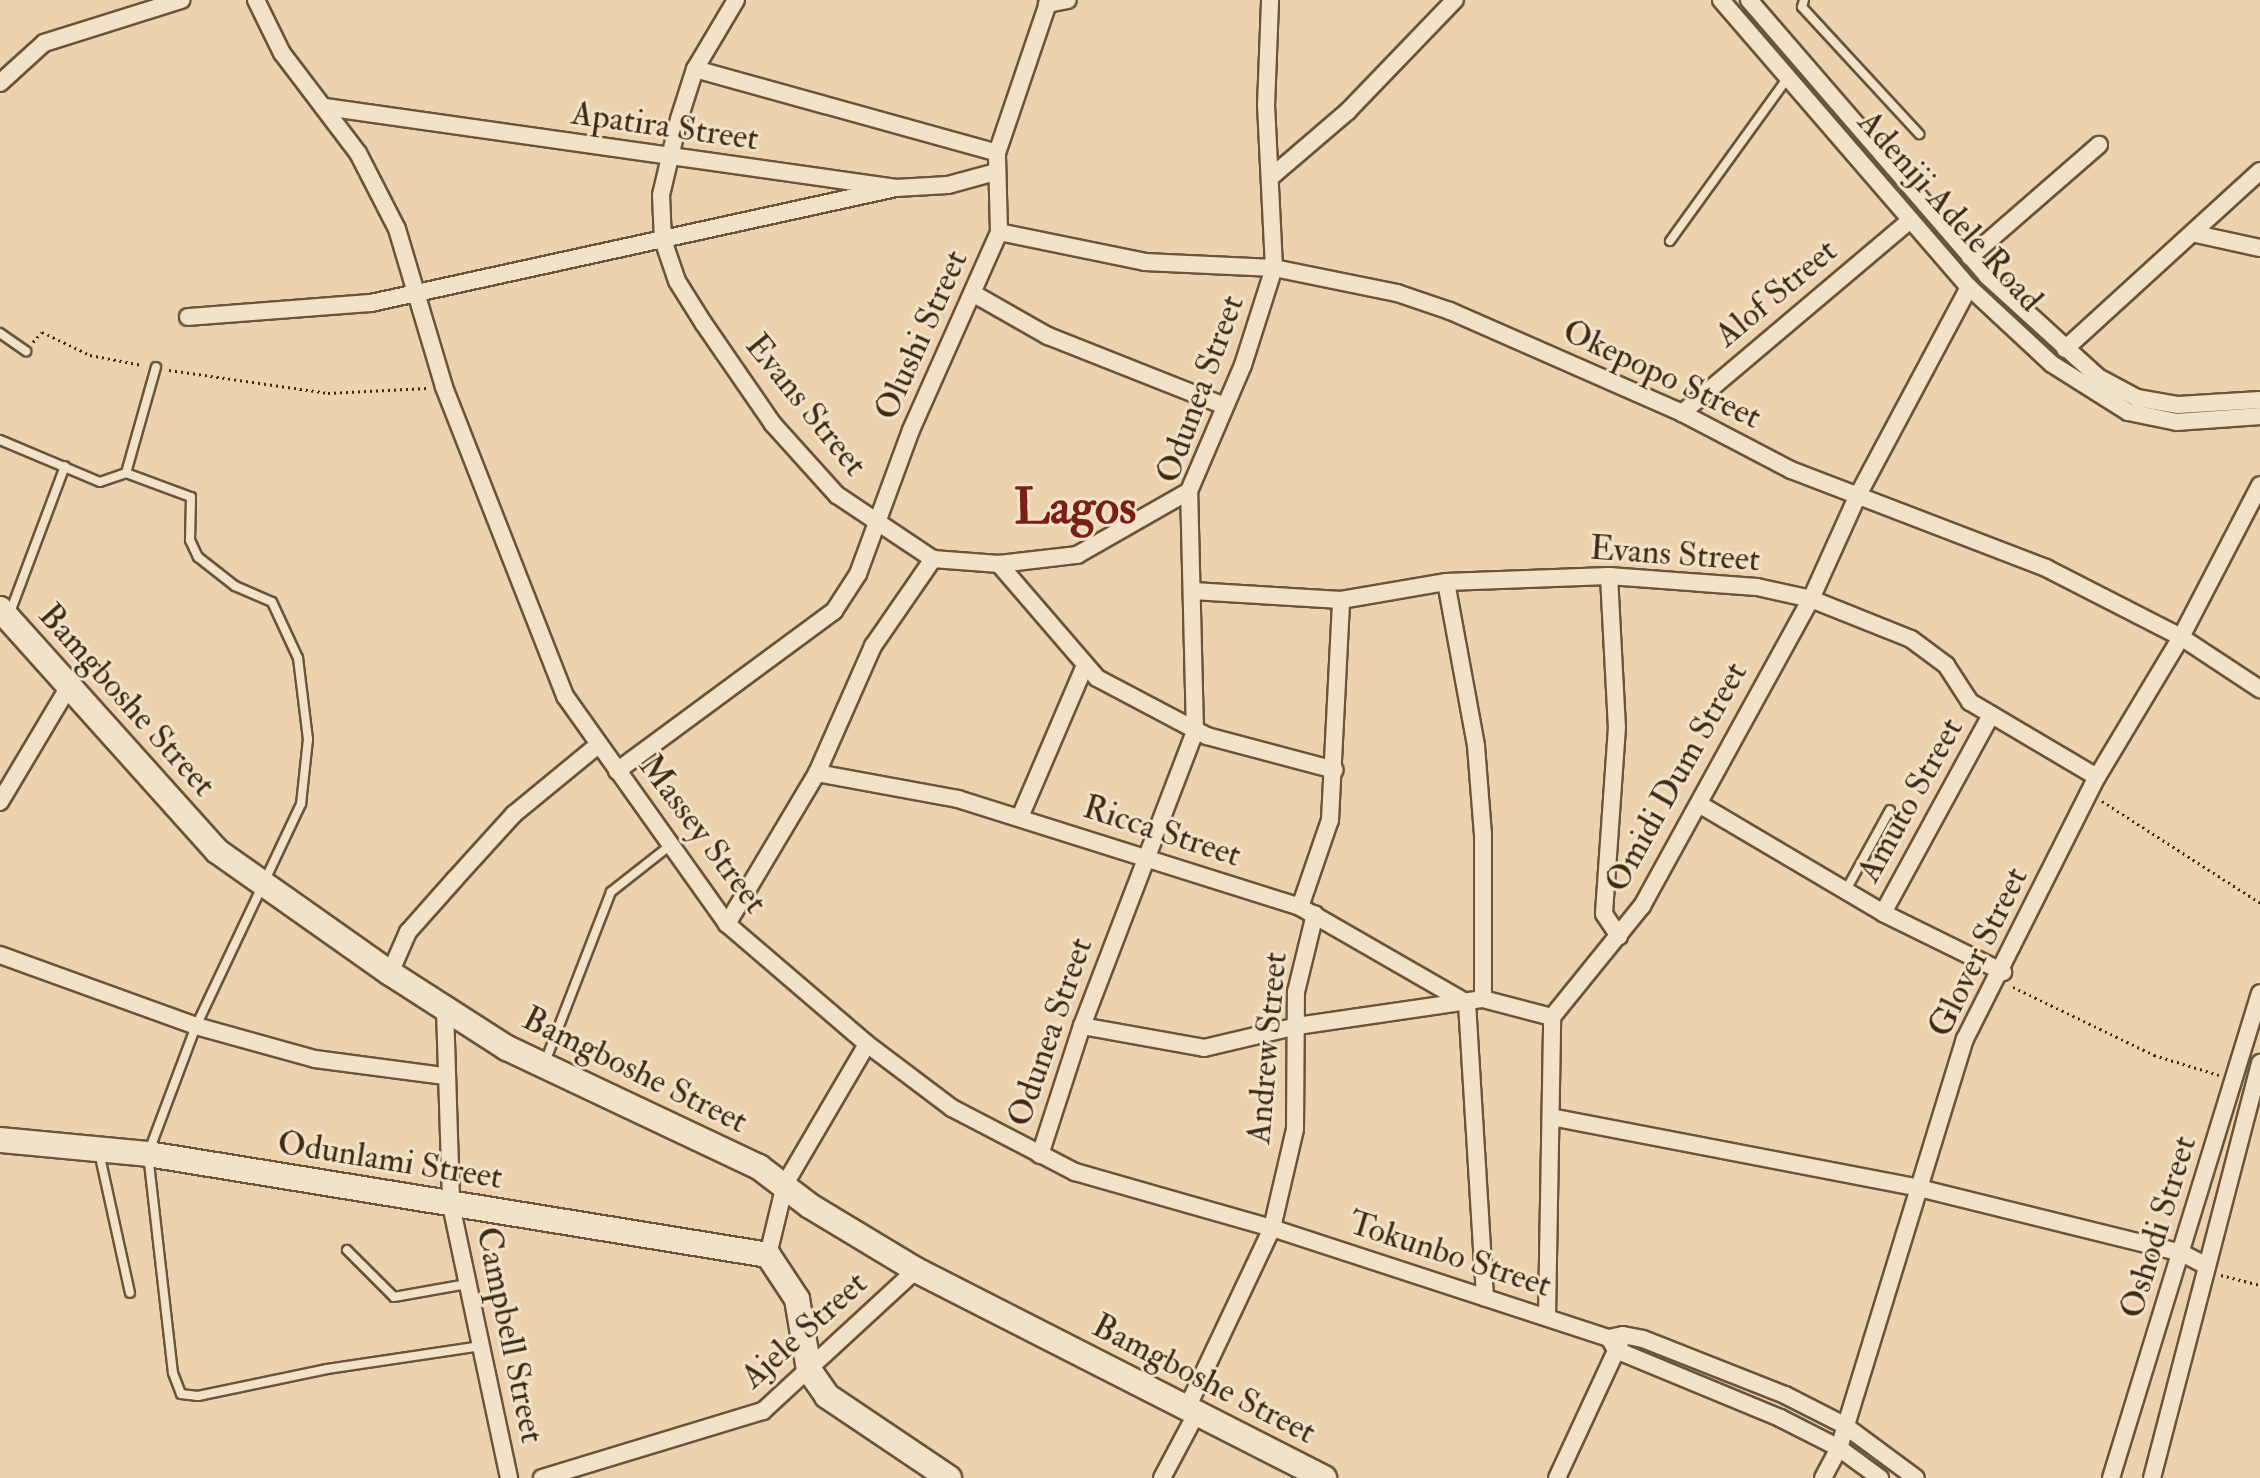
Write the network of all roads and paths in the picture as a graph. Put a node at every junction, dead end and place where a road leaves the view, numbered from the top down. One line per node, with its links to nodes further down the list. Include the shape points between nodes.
1 (181, 0): 11 (street)
2 (256, 0): 16 (street, Massey Street, via 282,53)
3 (736, 0): 13 (street, Evans Street)
4 (1068, 0): 9 (street)
5 (1270, 0): 23 (street, Odunea Street, via 1266,106)
6 (1455, 0): 23 (street, via 1348,111)
7 (1721, 0): 12 (street, Adeniji Adele Road)
8 (1804, 0): 17 (lane, via 1802,7)
9 (1048, 2): 19 (street, Olushi Street)
10 (1758, 3): 12 (street); 31 (street, Adeniji Adele Road)
11 (133, 5): 15 (street, via 44,43)
12 (1742, 23): 14 (street, Adeniji Adele Road)
13 (695, 69): 19 (street); 20 (street, Evans Street)
14 (1789, 75): 25 (street, Adeniji Adele Road); 29 (lane)
15 (0, 83)
16 (325, 107): 20 (street, Apatira Street); 34 (street, Massey Street, via 358,153 397,229)
17 (1919, 134)
18 (2099, 145): 31 (street)
19 (997, 153): 22 (street, Olushi Street)
20 (668, 156): 24 (street, Apatira Street); 28 (street, Evans Street, via 661,195)
21 (2260, 171): 27 (street)
22 (996, 172): 24 (street, Apatira Street, via 948,185); 26 (street, Olushi Street)
23 (1271, 177): 32 (street, Odunea Street)
24 (896, 188): 28 (street)
25 (1910, 220): 33 (street, Adeniji Adele Road); 44 (street, Alof Street)
26 (999, 232): 32 (street, Okepopo Street, via 1145,262); 35 (street, Olushi Street)
27 (2196, 234): 30 (street); 38 (street)
28 (663, 240): 34 (street); 52 (street, Evans Street, via 677,281 773,424 837,495)
29 (1670, 241)
30 (2260, 248)
31 (1970, 257): 38 (street, Adeniji Adele Road)
32 (1274, 268): 43 (street, Odunea Street); 44 (street, Okepopo Street, via 1397,293 1450,311)
33 (1969, 287): 45 (street, Adeniji Adele Road, via 2052,364 2128,412 2177,422); 51 (street, Omidi Dum Street)
34 (417, 292): 36 (street, via 323,309); 41 (street, Massey Street)
35 (974, 294): 43 (street, via 1048,336); 52 (street, Olushi Street)
36 (188, 317)
37 (0, 333): 39 (lane)
38 (2065, 349): 42 (street, Adeniji Adele Road, via 2098,377 2137,398 2178,405)
39 (26, 351): 40 (path, via 42,332 90,355)
40 (156, 367): 41 (path, via 328,393); 48 (lane)
41 (444, 387): 67 (street, Massey Street, via 565,696)
42 (2260, 400)
43 (1225, 406): 50 (street, Odunea Street)
44 (1682, 413): 51 (street, Okepopo Street)
45 (2260, 416)
46 (0, 440): 47 (lane)
47 (65, 466): 48 (lane, via 100,482); 60 (lane)
48 (126, 473): 79 (lane, via 191,497 190,540 198,557 235,586 272,602 298,658 308,768 292,831)
49 (2260, 485): 61 (street, Glover Street)
50 (1189, 491): 54 (street, Evans Street, via 1077,555); 57 (street, Odunea Street)
51 (1857, 497): 58 (street, Omidi Dum Street); 61 (street, Okepopo Street, via 2046,568)
52 (874, 522): 53 (street, Evans Street); 69 (street, Olushi Street, via 858,574 834,611)
53 (933, 559): 54 (street, Evans Street); 70 (street, via 873,646)
54 (999, 564): 62 (street)
55 (1609, 576): 56 (street, Evans Street); 58 (street, Evans Street, via 1757,587); 85 (street, via 1617,727 1604,914)
56 (1446, 582): 59 (street, Evans Street); 90 (street, via 1476,746 1483,834)
57 (1193, 591): 59 (street, Evans Street); 66 (street, Odunea Street, via 1189,636)
58 (1811, 599): 65 (street, Evans Street, via 1933,651 1970,702); 74 (street, Omidi Dum Street)
59 (1341, 600): 68 (street, Andrew Street)
60 (4, 614): 63 (main road, Bamgboshe Street)
61 (2181, 637): 64 (street, Okepopo Street); 71 (street, Glover Street)
62 (1084, 668): 66 (street); 76 (street)
63 (68, 688): 73 (street); 79 (main road, Bamgboshe Street, via 217,851)
64 (2260, 689)
65 (1991, 715): 71 (street, Evans Street); 83 (street, Amuto Street)
66 (1195, 732): 68 (street); 78 (street, Odunea Street)
67 (598, 745): 69 (street, Massey Street); 88 (street, via 514,814 408,932)
68 (1335, 770): 82 (street, Andrew Street, via 1330,820)
69 (617, 771): 77 (street, Massey Street)
70 (817, 773): 76 (street, Ricca Street, via 958,799); 84 (street)
71 (2097, 777): 72 (street, Glover Street)
72 (2088, 793): 81 (path); 87 (street, Glover Street)
73 (0, 802)
74 (1699, 804): 80 (street); 85 (street, Omidi Dum Street, via 1642,906)
75 (1890, 810): 80 (lane)
76 (1020, 817): 78 (street, Ricca Street)
77 (668, 847): 84 (street, Massey Street); 98 (lane, via 611,892)
78 (1145, 854): 82 (street, Ricca Street); 94 (street, Odunea Street)
79 (263, 886): 88 (main road, Bamgboshe Street); 93 (lane)
80 (1846, 891): 83 (street)
81 (2260, 903)
82 (1308, 910): 90 (street, Ricca Street); 95 (street, Andrew Street, via 1296,992)
83 (1883, 913): 87 (street)
84 (727, 924): 96 (street, Massey Street)
85 (1619, 936): 92 (street, Omidi Dum Street)
86 (0, 955): 93 (street)
87 (2003, 972): 100 (path, via 2009,985 2154,1055); 107 (street, Glover Street, via 1965,1039)
88 (390, 973): 91 (main road, Bamgboshe Street)
89 (2260, 993): 100 (street, Oshodi Street)
90 (1475, 1001): 92 (street); 95 (street); 118 (street)
91 (445, 1009): 98 (main road, Bamgboshe Street); 99 (street, Campbell Street)
92 (1552, 1017): 101 (street)
93 (196, 1026): 99 (street, via 315,1059); 104 (lane)
94 (1082, 1026): 95 (street, via 1204,1048); 105 (street, Odunea Street)
95 (1297, 1026): 109 (street, Andrew Street, via 1295,1129)
96 (867, 1044): 105 (street, Massey Street, via 952,1108); 106 (street)
97 (2260, 1063): 113 (street, Oshodi Street)
98 (544, 1067): 106 (main road, Bamgboshe Street)
99 (445, 1076): 108 (street, Campbell Street)
100 (2234, 1079): 111 (street, Oshodi Street)
101 (1551, 1117): 107 (street); 119 (street)
102 (0, 1140): 103 (main road, Odunlami Street)
103 (98, 1148): 104 (main road, Odunlami Street); 117 (lane)
104 (148, 1154): 108 (main road, Odunlami Street); 121 (lane, via 173,1373 181,1394 198,1396 327,1369)
105 (1040, 1155): 109 (street, Massey Street, via 1075,1172)
106 (785, 1184): 112 (street); 114 (main road, Bamgboshe Street, via 810,1206)
107 (1915, 1187): 111 (street); 124 (street, Glover Street)
108 (451, 1205): 112 (main road, Odunlami Street); 115 (street, Campbell Street)
109 (1272, 1228): 118 (street, Tokunbo Street); 123 (street, Andrew Street)
110 (347, 1250): 115 (lane, via 394,1297)
111 (2182, 1253): 113 (street); 135 (street, Oshodi Street)
112 (768, 1255): 122 (main road, via 797,1299)
113 (2206, 1266): 116 (path); 136 (street, Oshodi Street)
114 (916, 1270): 122 (street, Ajele Street); 123 (main road, Bamgboshe Street)
115 (468, 1283): 121 (street, Campbell Street)
116 (2260, 1285)
117 (130, 1293)
118 (1485, 1297): 119 (street, Tokunbo Street)
119 (1547, 1316): 120 (street, Tokunbo Street)
120 (1616, 1341): 124 (street, Tokunbo Street, via 1785,1395); 125 (street, Tokunbo Street); 131 (street)
121 (481, 1346): 126 (street, Campbell Street)
122 (809, 1370): 127 (street, Ajele Street, via 763,1411 730,1425); 128 (main road, via 827,1396)
123 (1191, 1411): 129 (street, Andrew Street); 130 (main road, Bamgboshe Street)
124 (1844, 1425): 125 (street, Glover Street); 134 (street, Tokunbo Street)
125 (1839, 1448): 132 (street, Glover Street); 133 (street, Tokunbo Street)
126 (509, 1478)
127 (542, 1478)
128 (949, 1478)
129 (1162, 1478)
130 (1324, 1478)
131 (1557, 1478)
132 (1823, 1478)
133 (1880, 1478)
134 (1916, 1478)
135 (2111, 1478)
136 (2152, 1478)

